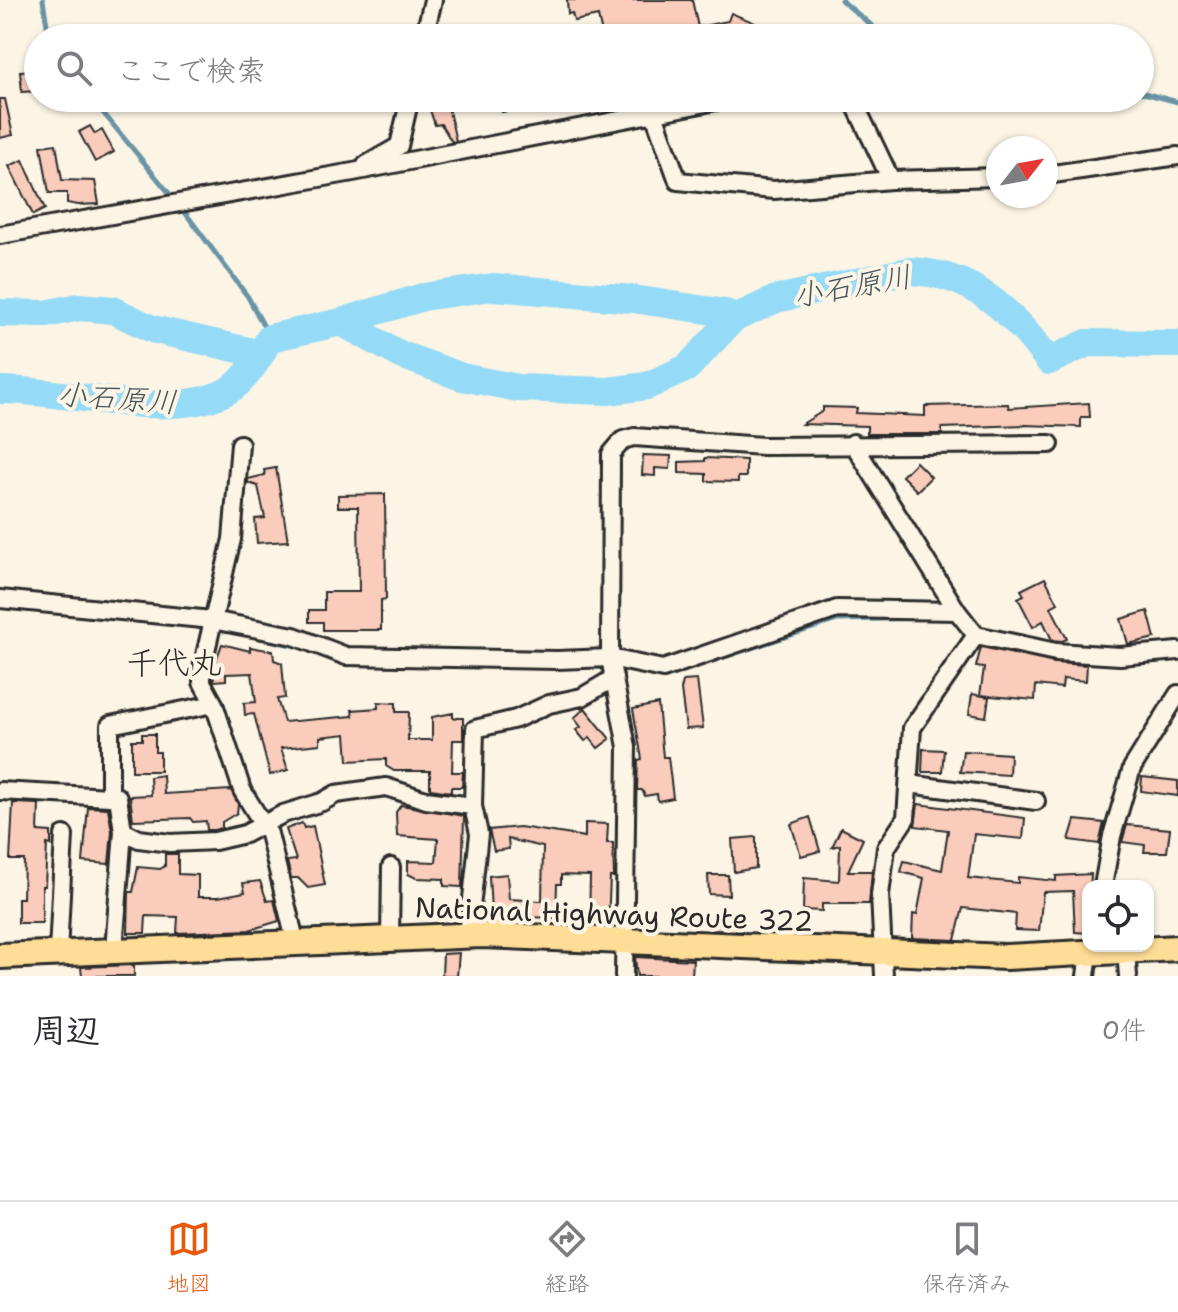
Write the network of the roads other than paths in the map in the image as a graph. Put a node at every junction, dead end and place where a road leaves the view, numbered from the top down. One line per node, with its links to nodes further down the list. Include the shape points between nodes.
1 (433, 0): 2 (street)
2 (427, 24)
3 (407, 112): 8 (street, via 399,146)
4 (664, 112): 6 (street)
5 (859, 112): 11 (street)
6 (654, 114): 8 (street); 11 (street, via 678,181 774,190)
7 (1178, 156): 9 (street)
8 (353, 172): 12 (street)
9 (1058, 173)
10 (986, 177): 11 (street)
11 (891, 180)
12 (0, 235)
13 (853, 443): 15 (street); 17 (street); 21 (street, via 763,446 623,440 611,454)
14 (240, 444): 18 (street, via 232,539)
15 (1050, 444)
16 (0, 599): 18 (street)
17 (957, 611): 19 (street); 21 (street, via 837,609 663,669)
18 (211, 625): 21 (street, via 294,636 346,656 557,660); 23 (street, via 202,682)
19 (974, 638): 20 (street, via 1056,652 1120,656); 24 (street, via 912,728)
20 (1178, 651)
21 (612, 668): 28 (street, via 582,697 475,729); 37 (street, via 627,747)
22 (1178, 694): 33 (street, via 1132,768)
23 (214, 704): 26 (street, via 110,725); 29 (street, via 242,790)
24 (909, 784): 27 (street); 43 (street, via 906,818 886,848 880,895)
25 (0, 791): 26 (street)
26 (110, 797): 30 (street, via 118,797)
27 (1036, 801)
28 (473, 806): 29 (street, via 426,800 386,787 336,794); 34 (street, via 479,834)
29 (261, 824): 30 (street, via 215,841 170,843); 36 (street, via 269,834)
30 (123, 831): 39 (street)
31 (64, 835): 40 (street)
32 (391, 867): 35 (street)
33 (1104, 880)
34 (468, 935): 35 (highway, National Highway Route 322); 37 (highway, National Highway Route 322)
35 (390, 939): 36 (highway, National Highway Route 322)
36 (295, 940): 39 (highway, National Highway Route 322)
37 (625, 944): 43 (highway, National Highway Route 322); 44 (street)
38 (1178, 948): 42 (highway, National Highway Route 322)
39 (114, 950): 40 (highway, National Highway Route 322)
40 (58, 953): 41 (highway, National Highway Route 322)
41 (0, 956)
42 (1103, 956): 43 (highway, National Highway Route 322); 45 (street)
43 (884, 964)
44 (624, 976)
45 (1128, 976)

